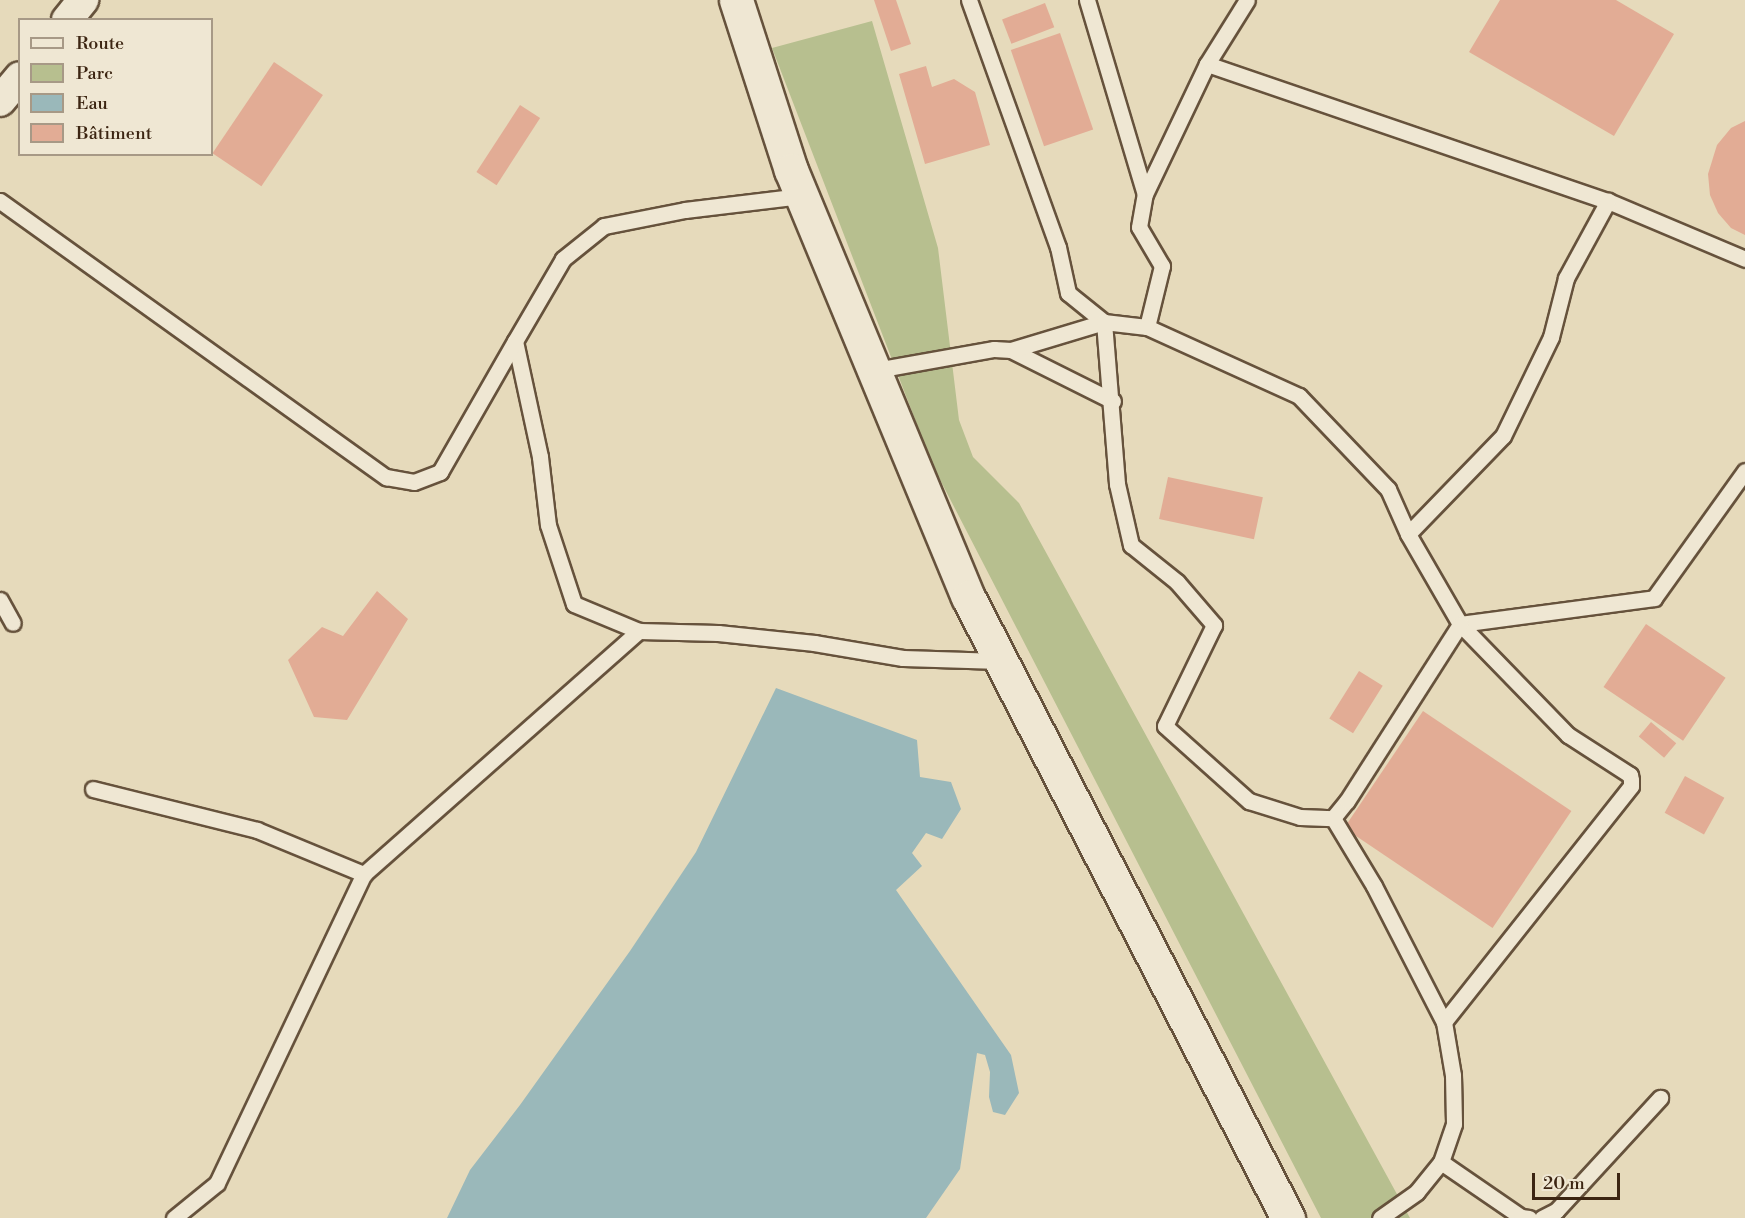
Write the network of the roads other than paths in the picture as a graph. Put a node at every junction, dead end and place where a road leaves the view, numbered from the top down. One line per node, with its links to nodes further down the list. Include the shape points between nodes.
1 (83, 0): 6 (street)
2 (736, 0): 11 (main road)
3 (969, 0): 15 (lane, via 1058,247 1068,293)
4 (1087, 0): 10 (lane)
5 (1247, 0): 7 (lane)
6 (69, 18)
7 (1207, 64): 10 (lane); 13 (lane)
8 (18, 79): 9 (street)
9 (0, 101)
10 (1145, 195): 16 (lane, via 1139,227 1162,266)
11 (801, 196): 17 (lane, via 685,210 604,226 563,259); 19 (main road)
12 (0, 201): 17 (lane, via 386,477 414,482 440,472)
13 (1608, 201): 14 (lane); 22 (lane, via 1566,278 1551,337 1503,436)
14 (1745, 259)
15 (1104, 322): 16 (lane); 18 (lane); 20 (lane)
16 (1147, 327): 22 (lane, via 1299,396 1388,489)
17 (514, 342): 26 (lane, via 540,457 548,525 574,604)
18 (1011, 350): 19 (lane, via 994,349); 20 (lane)
19 (876, 370): 27 (main road, via 968,597)
20 (1113, 401): 29 (lane, via 1117,484 1131,545 1177,582 1215,625 1165,726 1249,801 1300,817)
21 (1745, 471): 25 (lane, via 1654,598)
22 (1408, 534): 25 (lane)
23 (0, 600): 24 (lane)
24 (13, 623)
25 (1460, 624): 29 (lane); 31 (lane, via 1568,735 1630,775 1631,786)
26 (639, 631): 27 (lane, via 729,634 903,658); 30 (lane)
27 (1000, 661): 35 (main road)
28 (93, 789): 30 (lane, via 257,830)
29 (1333, 818): 31 (lane, via 1374,886)
30 (364, 874): 34 (lane, via 217,1183)
31 (1444, 1022): 33 (lane, via 1454,1124)
32 (1660, 1098): 38 (lane, via 1556,1211)
33 (1441, 1162): 36 (lane, via 1417,1192); 37 (lane, via 1521,1217)
34 (174, 1218)
35 (1288, 1218)
36 (1380, 1218)
37 (1529, 1218)
38 (1542, 1218)

